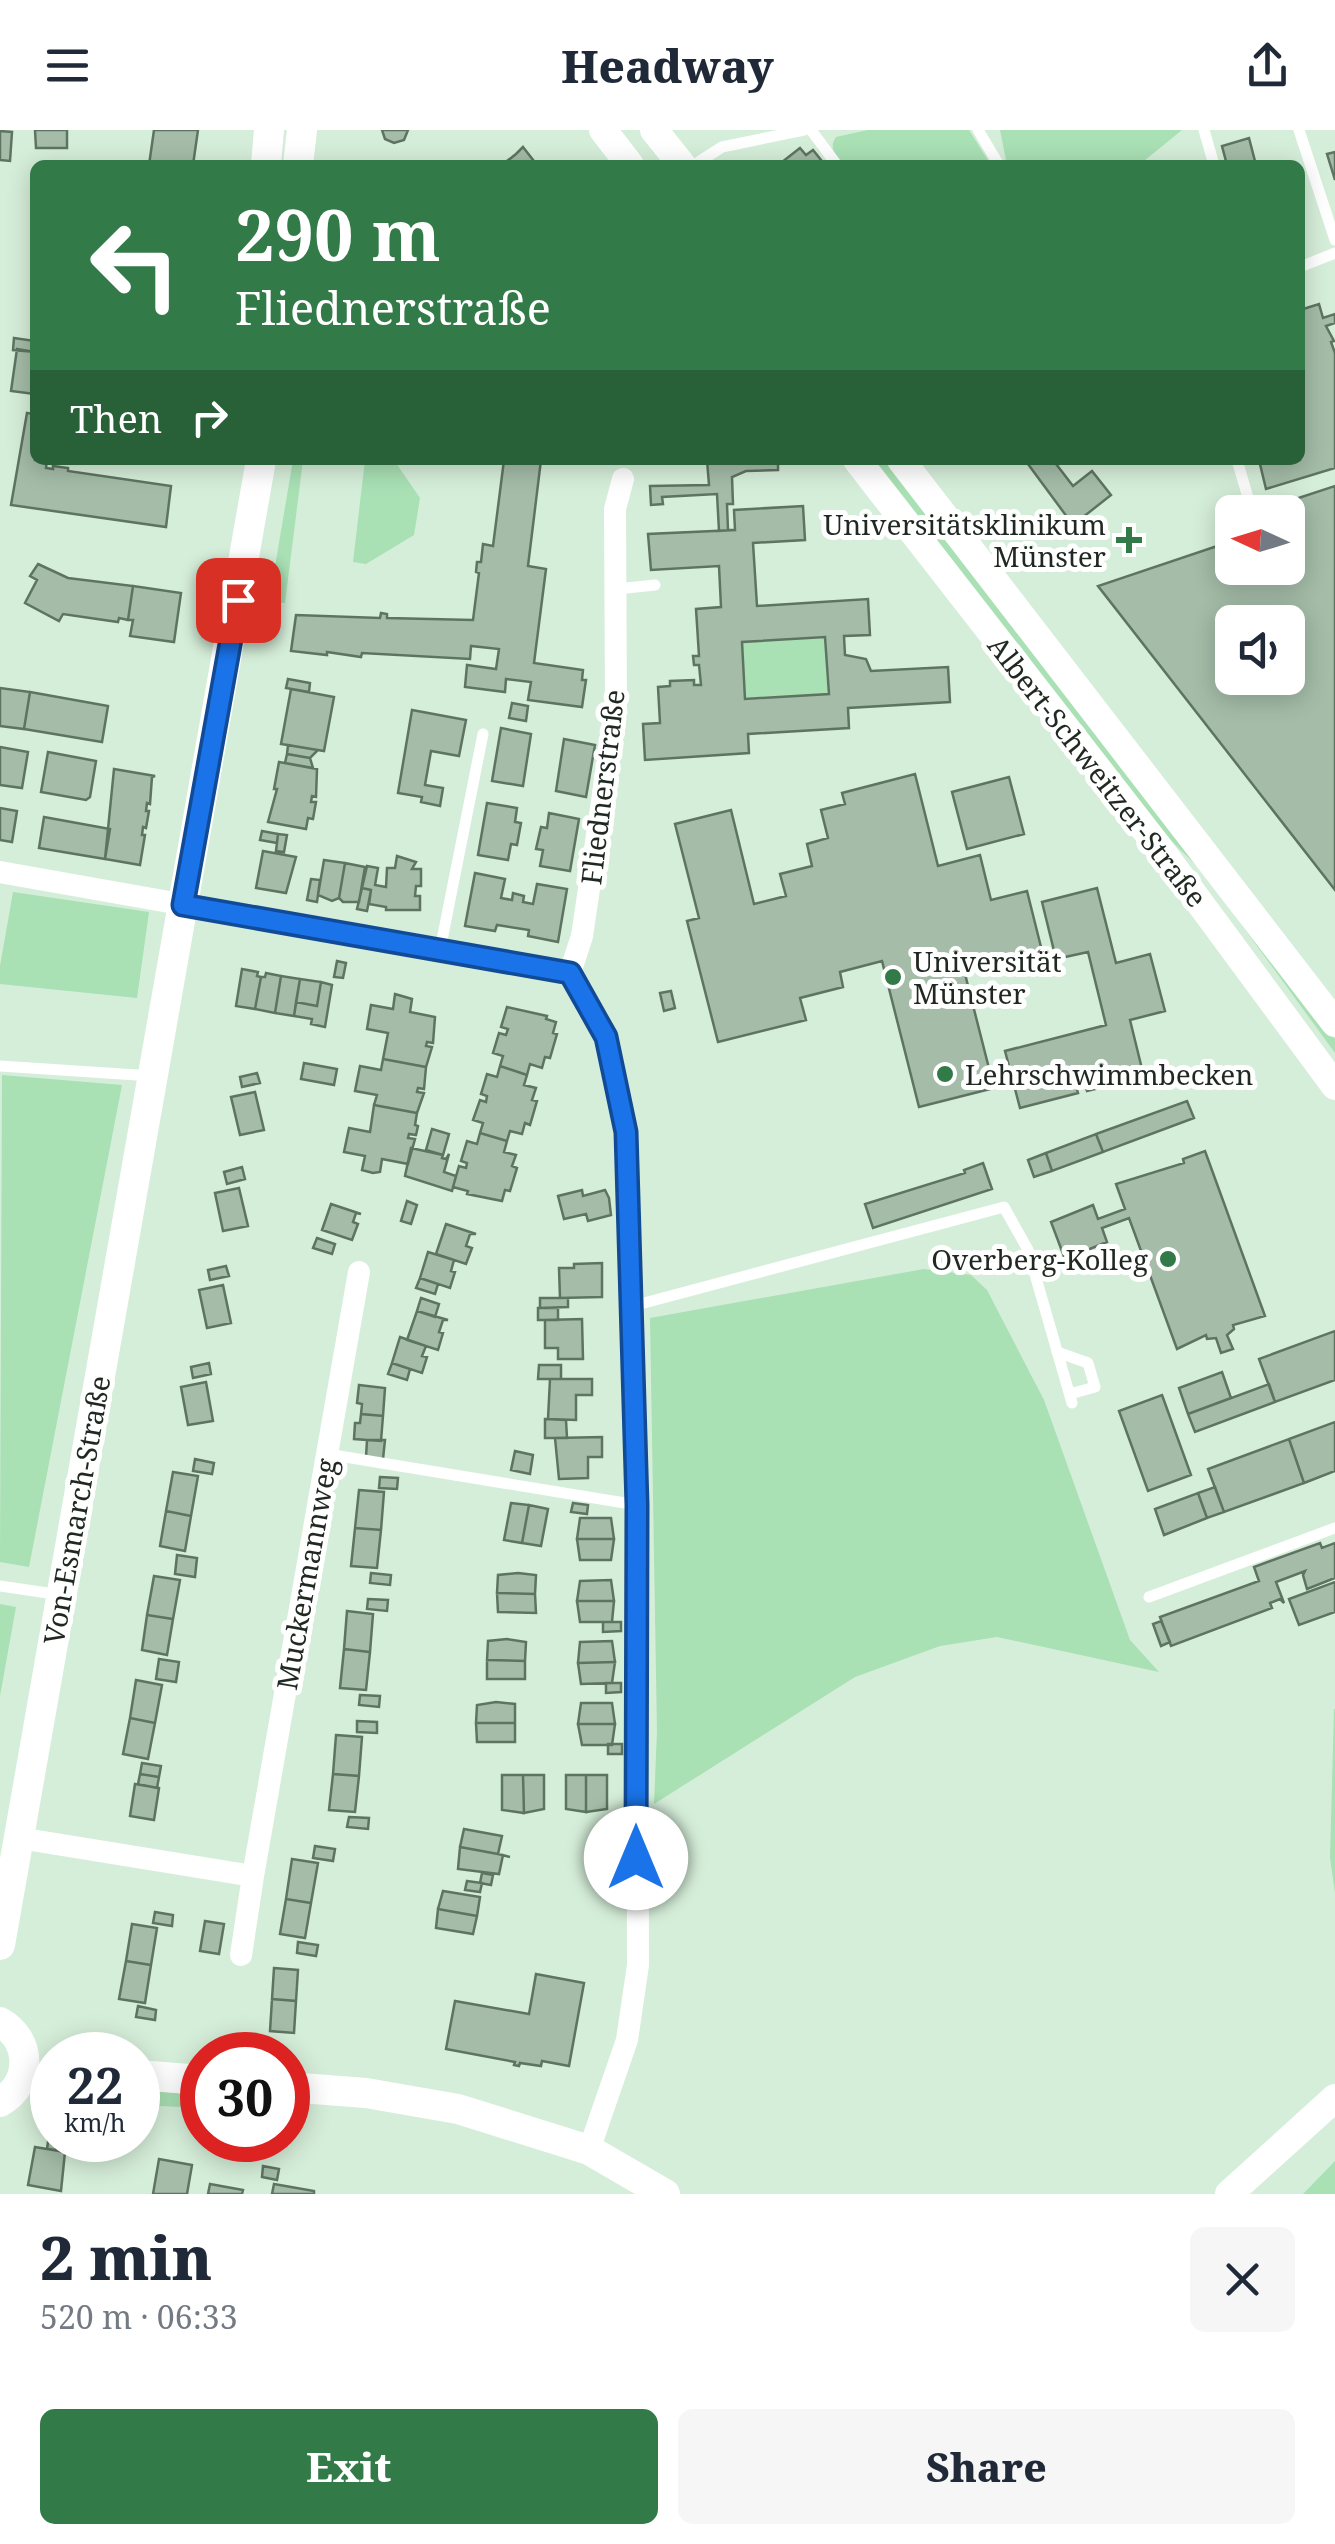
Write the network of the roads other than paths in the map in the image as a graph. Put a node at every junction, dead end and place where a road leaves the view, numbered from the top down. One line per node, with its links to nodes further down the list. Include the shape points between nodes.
1 (302, 130): 8 (main road)
2 (602, 130): 9 (street)
3 (654, 130): 10 (street)
4 (807, 130): 11 (lane, via 722,147); 12 (lane)
5 (978, 130): 13 (lane)
6 (1204, 130): 14 (lane)
7 (1299, 130): 15 (lane)
8 (299, 160)
9 (626, 160)
10 (678, 160)
11 (702, 160)
12 (834, 160)
13 (996, 160)
14 (1213, 160)
15 (1335, 240)
16 (1335, 253): 17 (lane)
17 (1305, 265)
18 (260, 465): 28 (main road, Von-Esmarch-Straße)
19 (861, 465): 34 (street, Albert-Schweitzer-Straße)
20 (906, 465): 31 (street, Albert-Schweitzer-Straße)
21 (1239, 465): 23 (lane)
22 (623, 479): 25 (street, Fliednerstraße, via 616,509)
23 (1248, 495)
24 (655, 585): 25 (lane)
25 (617, 588): 30 (street, Fliednerstraße, via 616,707 582,936)
26 (483, 734): 29 (lane)
27 (0, 872): 28 (street)
28 (183, 905): 29 (street); 33 (main road, Von-Esmarch-Straße)
29 (440, 950): 30 (street)
30 (570, 973): 36 (street, via 606,1037 626,1132)
31 (1335, 1024)
32 (0, 1066): 33 (lane)
33 (152, 1076): 42 (main road, Von-Esmarch-Straße)
34 (1335, 1086)
35 (359, 1272): 38 (street, Muckermannweg)
36 (630, 1307): 37 (lane, via 1004,1207 1028,1250); 39 (street)
37 (1057, 1352): 37 (lane, via 1071,1399 1094,1387 1088,1363)
38 (327, 1454): 39 (lane); 45 (street, Muckermannweg)
39 (637, 1505): 55 (street, via 638,1964 627,2040)
40 (1335, 1528): 43 (lane)
41 (0, 1586): 42 (lane)
42 (61, 1596): 44 (main road, Von-Esmarch-Straße)
43 (1149, 1597)
44 (19, 1838): 45 (street); 46 (main road, Von-Esmarch-Straße)
45 (252, 1876): 48 (street, Muckermannweg)
46 (4, 1900): 47 (main road, Von-Esmarch-Straße)
47 (0, 1945)
48 (242, 1955)
49 (0, 2022): 50 (main road)
50 (30, 2056)
51 (30, 2074): 54 (main road)
52 (310, 2088): 55 (main road, via 458,2109)
53 (1335, 2098): 57 (street)
54 (0, 2102)
55 (590, 2150): 56 (main road)
56 (665, 2194)
57 (1229, 2194)

